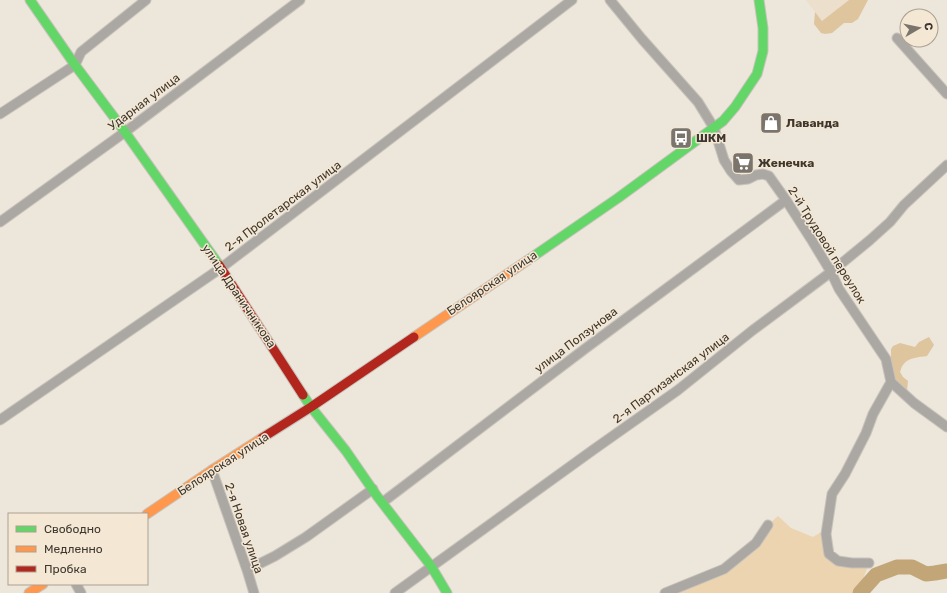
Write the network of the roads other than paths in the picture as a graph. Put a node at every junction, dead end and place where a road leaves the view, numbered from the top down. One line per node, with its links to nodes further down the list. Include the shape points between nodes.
1 (30, 0): 8 (street, улица Драничникова)
2 (146, 0): 8 (street, via 81,52)
3 (300, 0): 12 (street, Ударная улица)
4 (572, 0): 16 (street, 2-я Пролетарская улица)
5 (610, 0): 11 (street, 2-й Трудовой переулок, via 698,102)
6 (760, 0): 11 (street, Белоярская улица, via 763,51 757,74 723,121)
7 (897, 38): 9 (street)
8 (75, 65): 10 (street); 12 (street, улица Драничникова)
9 (947, 94)
10 (0, 114)
11 (714, 128): 14 (street, 2-й Трудовой переулок, via 724,160 739,180 763,174 769,176); 19 (street, Белоярская улица, via 618,198)
12 (125, 132): 15 (street, Ударная улица); 16 (street, улица Драничникова)
13 (947, 164): 17 (street, 2-я Партизанская улица, via 890,222)
14 (786, 200): 17 (street, 2-й Трудовой переулок); 24 (street, улица Ползунова)
15 (0, 222)
16 (221, 268): 19 (street, улица Драничникова); 20 (street, 2-я Пролетарская улица)
17 (831, 272): 18 (street, 2-й Трудовой переулок, via 839,289 886,359); 28 (street, 2-я Партизанская улица, via 678,390)
18 (891, 382): 21 (street); 27 (street, via 872,414 866,433 848,468 832,494 826,534 829,554 838,561)
19 (311, 407): 22 (street, Белоярская улица); 23 (street, улица Драничникова)
20 (0, 420)
21 (947, 427)
22 (212, 470): 25 (street, Белоярская улица); 29 (street, 2-я Новая улица)
23 (373, 489): 24 (street, улица Драничникова); 29 (street, via 306,537)
24 (383, 502): 28 (street, улица Драничникова)
25 (148, 513)
26 (768, 525): 35 (street, via 756,543 724,569)
27 (869, 563)
28 (432, 566): 33 (street, 2-я Партизанская улица); 34 (street, улица Драничникова)
29 (247, 570): 32 (street, 2-я Новая улица)
30 (41, 585): 31 (street)
31 (29, 593)
32 (254, 593)
33 (395, 593)
34 (447, 593)
35 (665, 593)

